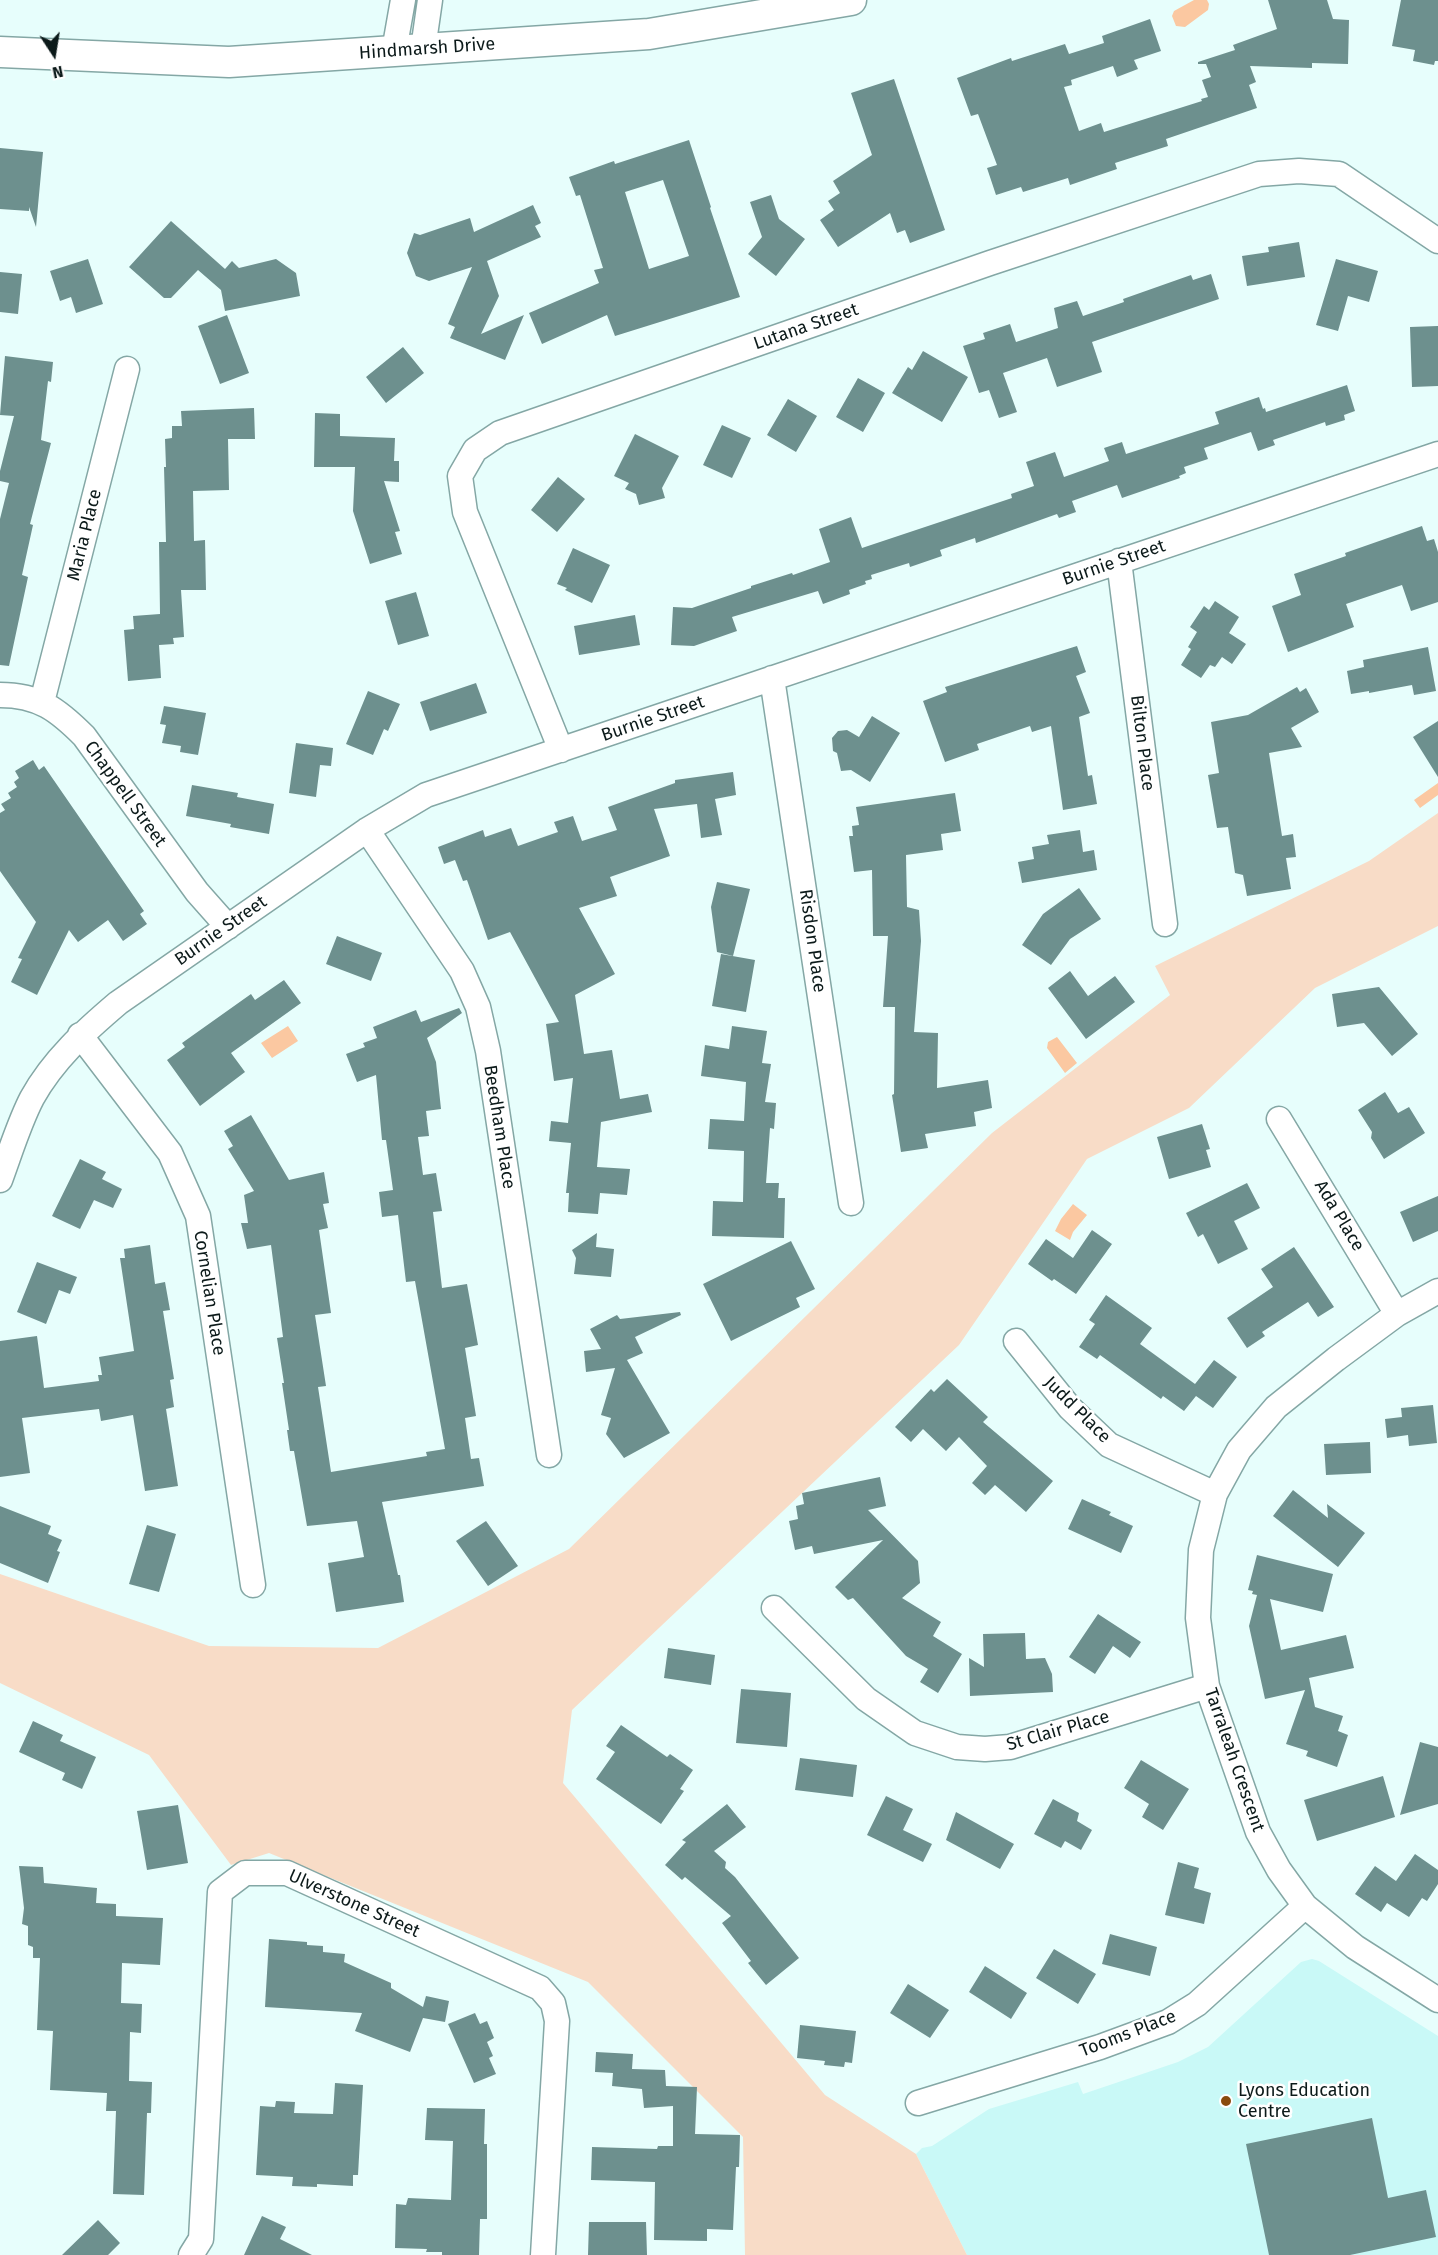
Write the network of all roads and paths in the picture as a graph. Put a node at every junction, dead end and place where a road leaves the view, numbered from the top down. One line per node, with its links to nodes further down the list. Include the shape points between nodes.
1 (403, 0): 5 (street)
2 (430, 0): 4 (street)
3 (851, 0): 4 (main road, Hindmarsh Drive, via 649,34)
4 (423, 49): 5 (main road, Hindmarsh Drive)
5 (394, 51): 6 (main road, Hindmarsh Drive, via 229,62)
6 (0, 52)
7 (1438, 242): 14 (street, Lutana Street, via 1339,174 1259,174 500,433 475,450 460,476 465,512)
8 (127, 369): 13 (street, Maria Place)
9 (1438, 454): 10 (street, Burnie Street)
10 (1119, 561): 11 (street, Burnie Street); 16 (street, Bilton Place)
11 (772, 678): 14 (street, Burnie Street); 21 (street, Risdon Place)
12 (0, 694): 13 (street, Chappell Street)
13 (42, 702): 17 (street, Chappell Street, via 84,736 197,892)
14 (561, 750): 15 (street, Burnie Street, via 426,795)
15 (367, 830): 17 (street, Burnie Street); 25 (street, Beedham Place, via 462,970 478,1007)
16 (1165, 924)
17 (228, 927): 18 (street, Burnie Street, via 118,1003)
18 (81, 1035): 20 (street, Burnie Street, via 54,1065 32,1099); 27 (street, Cornelian Place, via 170,1153 198,1216)
19 (1279, 1119): 23 (street, Ada Place)
20 (0, 1180)
21 (851, 1203)
22 (1438, 1291): 23 (street, Tarraleah Crescent)
23 (1397, 1314): 26 (street, Tarraleah Crescent, via 1276,1407 1239,1450)
24 (1016, 1341): 26 (street, Judd Place, via 1070,1408 1109,1445)
25 (549, 1455)
26 (1215, 1494): 29 (street, Tarraleah Crescent, via 1201,1550 1198,1618)
27 (253, 1585)
28 (774, 1608): 29 (street, St Clair Place, via 866,1699 915,1734 957,1747 1010,1747)
29 (1207, 1686): 30 (street, Tarraleah Crescent, via 1258,1832)
30 (1305, 1906): 31 (street, Tarraleah Crescent, via 1355,1947); 32 (street, Tooms Place, via 1197,2004 1168,2022)
31 (1438, 2000)
32 (918, 2103)
33 (191, 2255): 34 (street, Ulverstone Street, via 201,2239 220,1892 245,1873 287,1873 540,1988 553,2003 558,2021)
34 (543, 2255)

